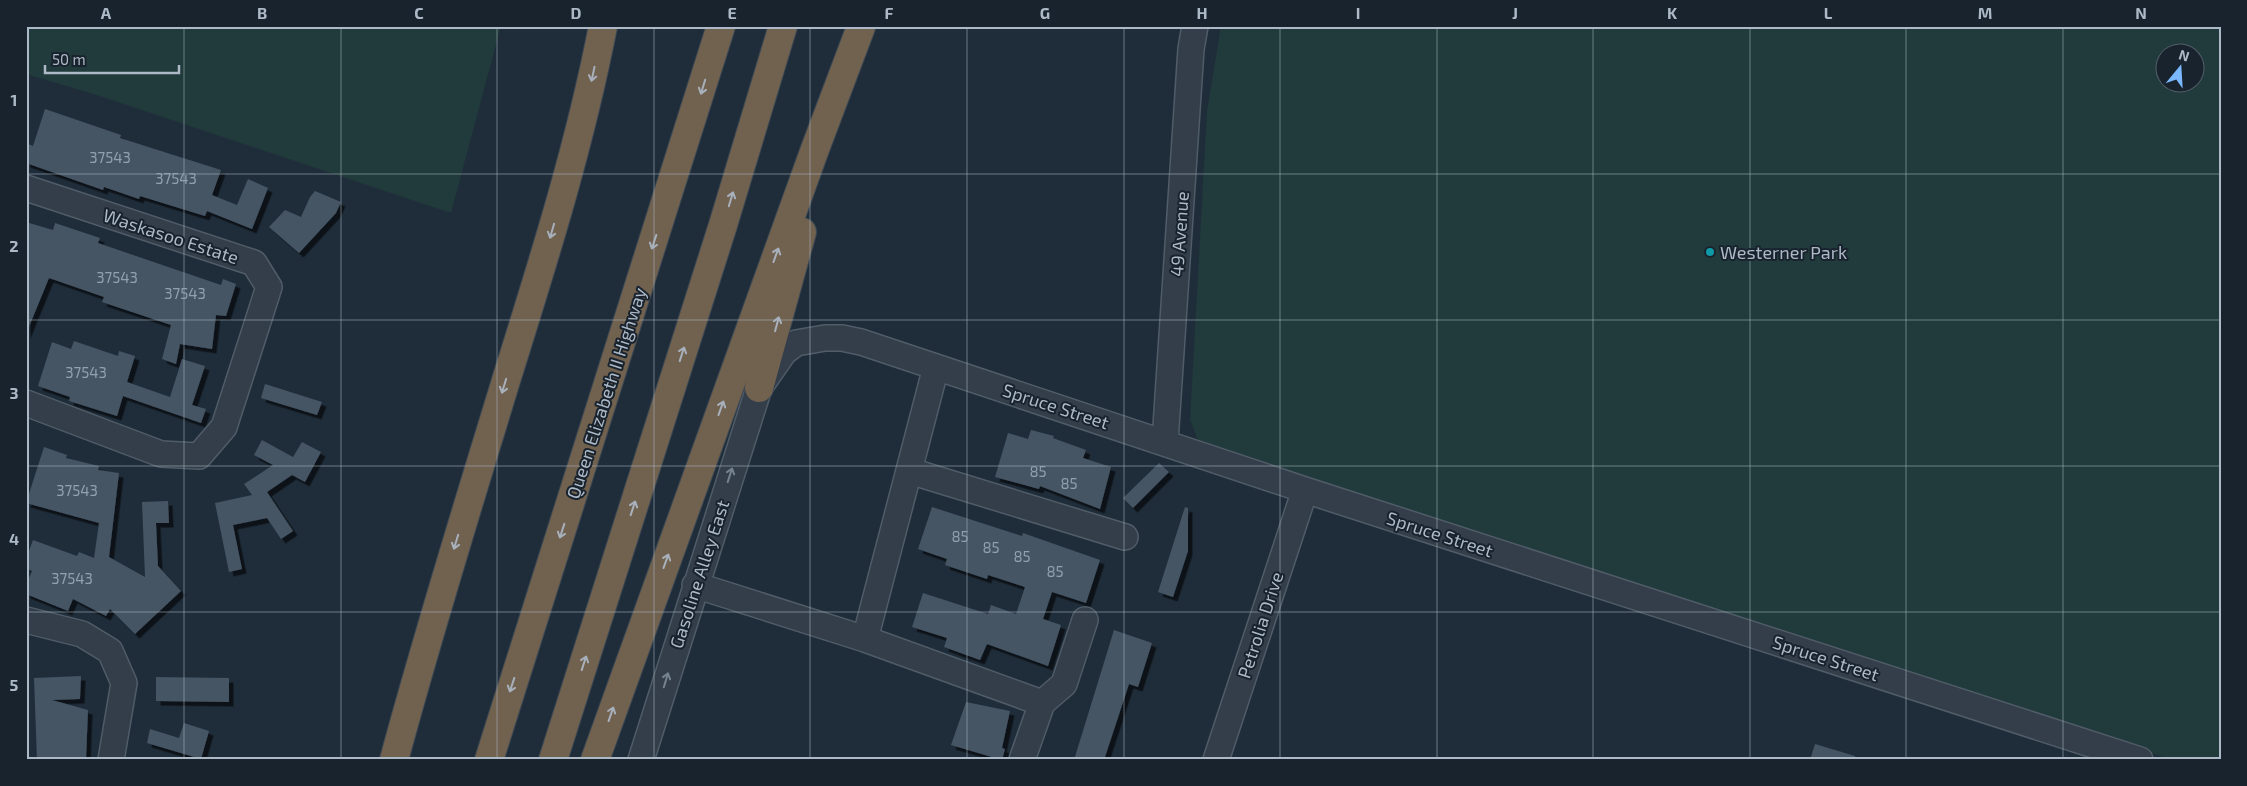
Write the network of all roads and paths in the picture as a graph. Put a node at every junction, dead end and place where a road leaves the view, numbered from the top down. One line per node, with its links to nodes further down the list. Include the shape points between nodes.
1 (603, 26): 20 (highway, one-way to 20, via 581,128 552,233 430,627)
2 (721, 26): 21 (highway, Queen Elizabeth II Highway, one-way to 21)
3 (783, 26): 22 (highway, one-way to 3)
4 (1195, 26): 10 (street, 49 Avenue, via 1190,59)
5 (861, 27): 8 (highway, one-way to 5); 23 (highway, one-way to 5)
6 (26, 188): 9 (street, Waskasoo Estate, via 254,263 269,287 224,427 199,456 160,454)
7 (936, 367): 8 (street, Spruce Street, via 861,342 833,338 796,343 784,352); 10 (street, Spruce Street); 11 (street)
8 (759, 388): 14 (street, Gasoline Alley East, one-way to 8)
9 (26, 402)
10 (1166, 442): 12 (street, Spruce Street)
11 (910, 470): 13 (street); 17 (street)
12 (1305, 490): 26 (street, Petrolia Drive); 27 (street, Spruce Street)
13 (1125, 537)
14 (695, 585): 17 (street); 24 (street, Gasoline Alley East, one-way to 14)
15 (26, 620): 19 (street, via 82,634 110,651 124,682)
16 (1085, 620): 18 (street, via 1064,684)
17 (865, 639): 18 (street)
18 (1042, 703): 25 (street)
19 (111, 760)
20 (394, 760)
21 (488, 760)
22 (553, 760)
23 (595, 760)
24 (641, 760)
25 (1022, 760)
26 (1216, 760)
27 (2140, 760)

